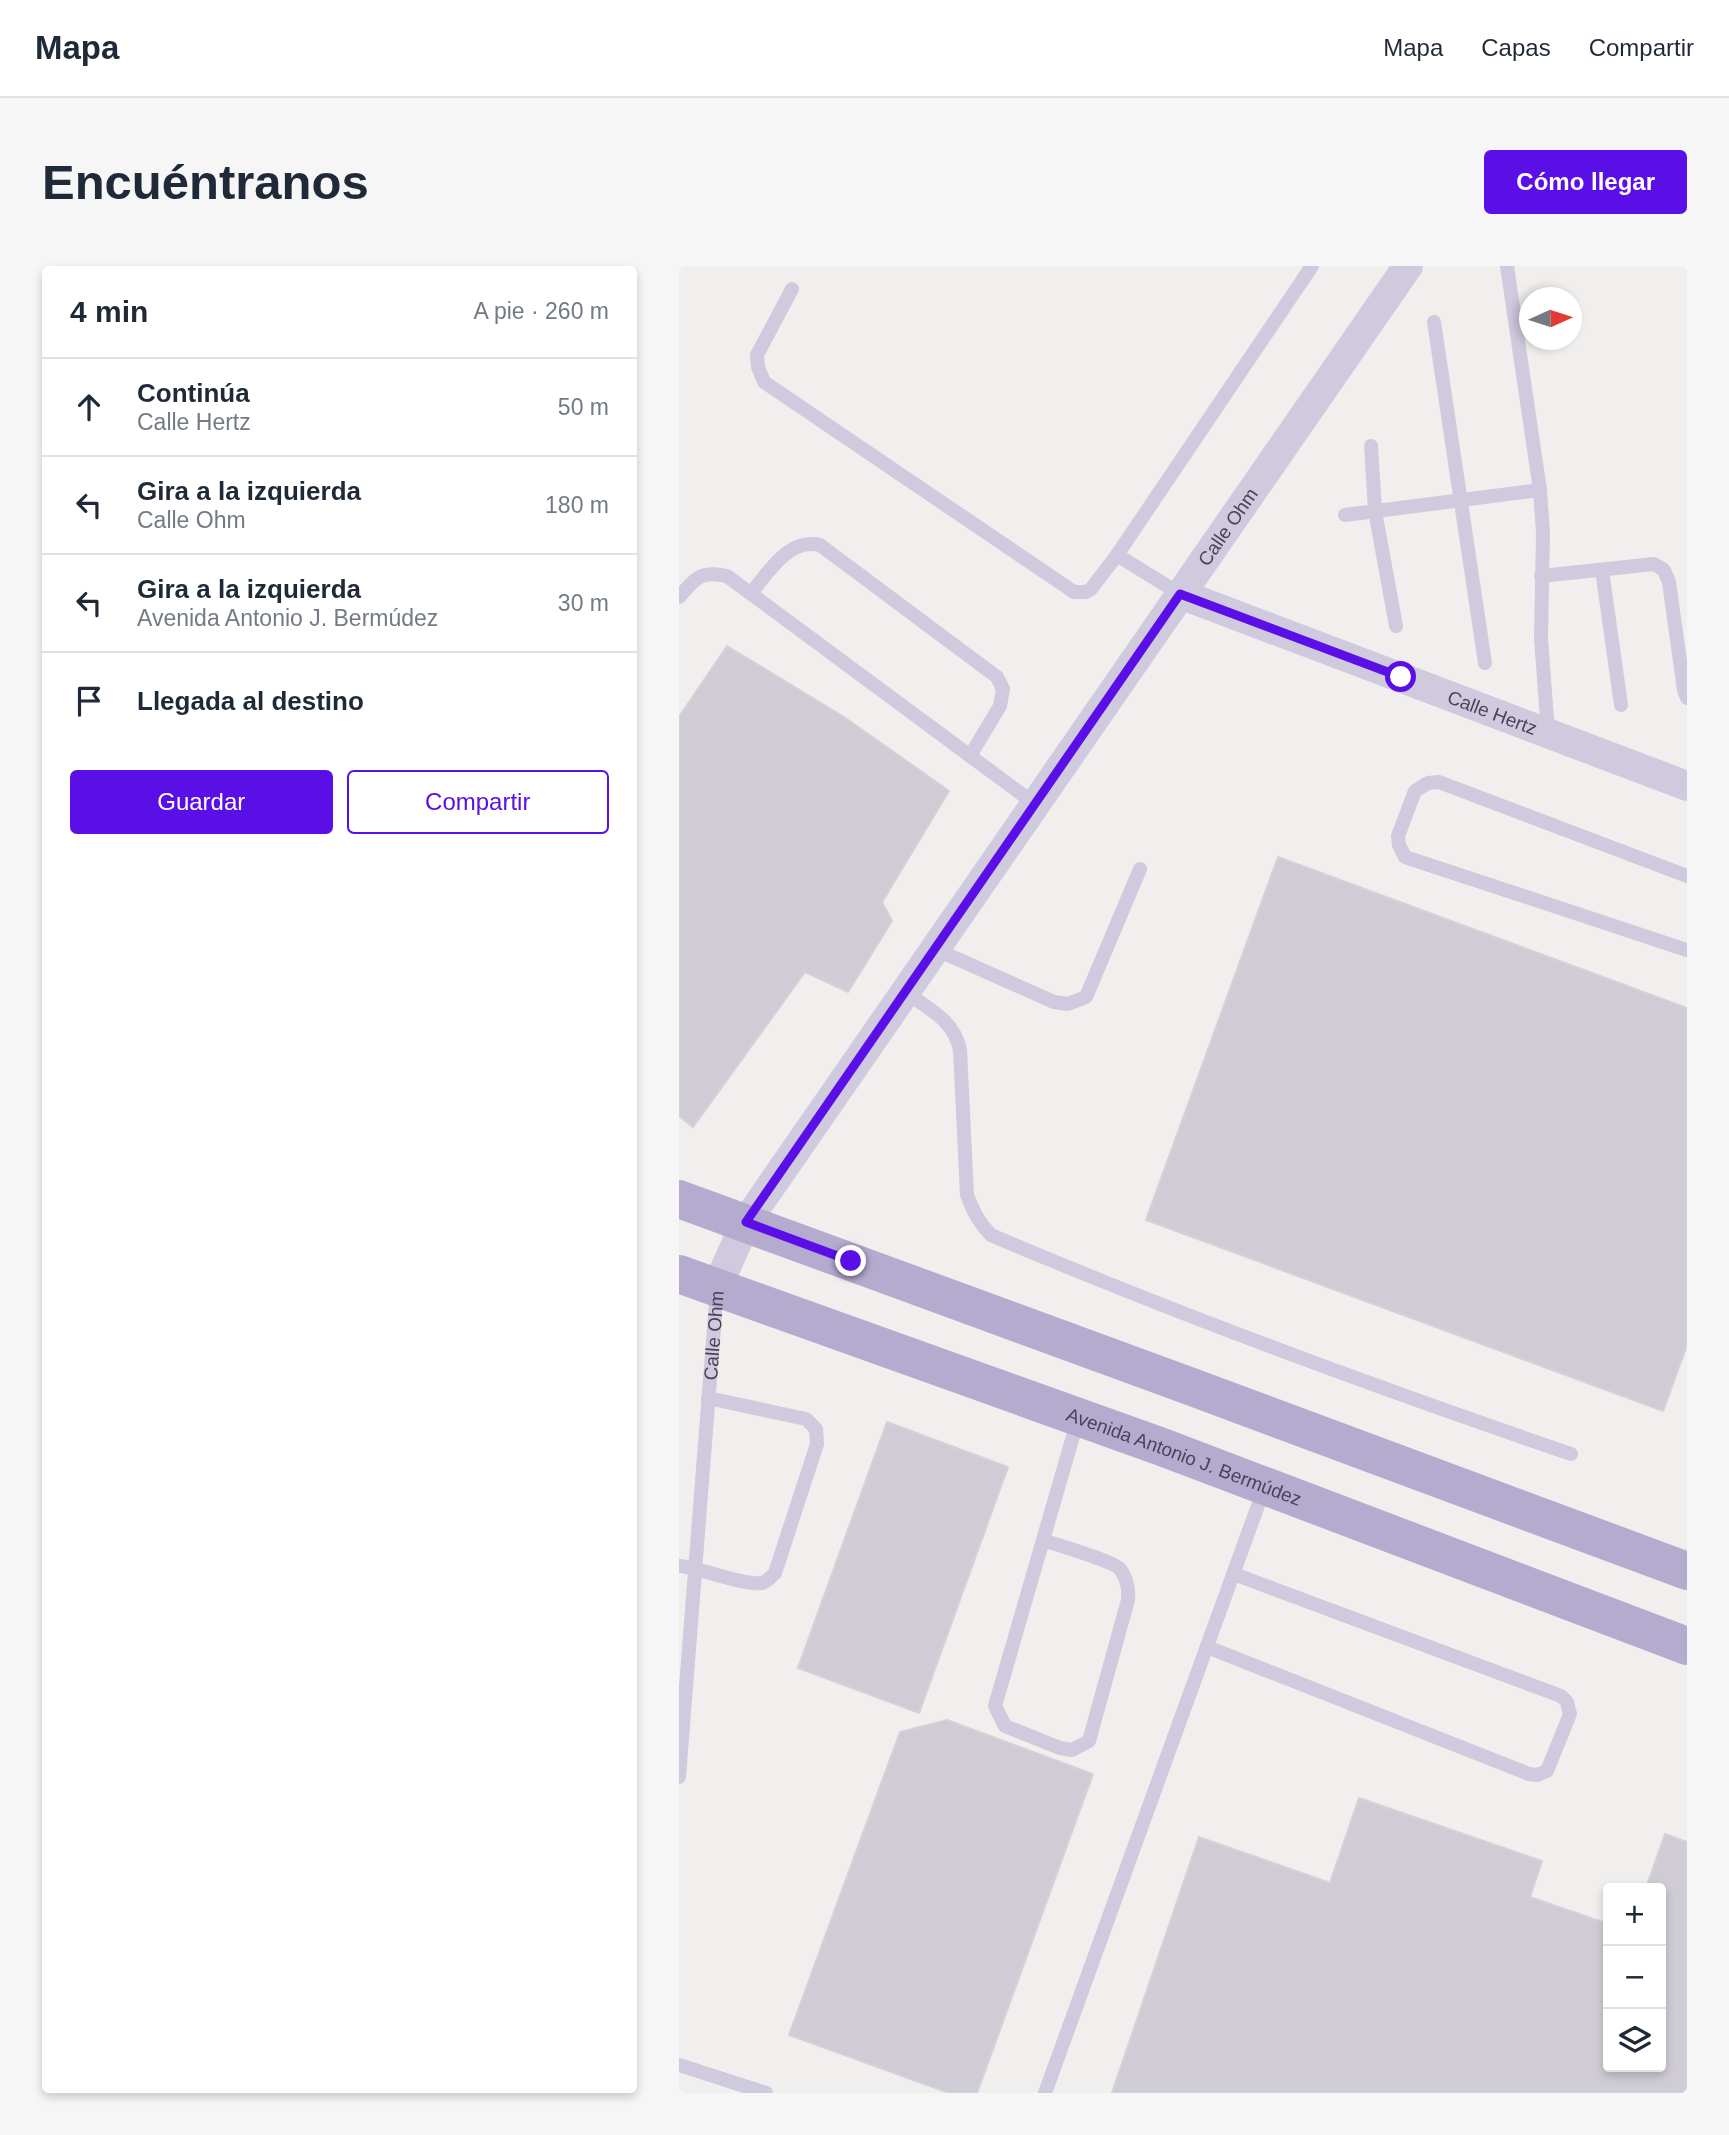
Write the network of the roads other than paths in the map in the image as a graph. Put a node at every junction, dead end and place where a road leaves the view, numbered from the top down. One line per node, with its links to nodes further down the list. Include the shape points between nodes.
1 (1312, 266): 11 (lane)
2 (1408, 266): 15 (street, Calle Ohm)
3 (1507, 266): 7 (lane)
4 (792, 289): 11 (lane, via 757,355 764,382 1074,592 1091,589)
5 (1434, 322): 8 (lane)
6 (1371, 446): 9 (lane)
7 (1540, 490): 8 (lane); 13 (lane)
8 (1459, 500): 9 (lane); 18 (lane)
9 (1375, 512): 10 (lane); 17 (lane)
10 (1345, 515)
11 (1117, 555): 15 (lane)
12 (1602, 570): 13 (lane); 19 (lane, via 1654,564 1664,570); 20 (lane)
13 (1541, 576): 21 (lane)
14 (751, 593): 16 (lane, via 727,576 714,573 695,579); 22 (lane); 22 (lane, via 788,551 801,544 820,545 831,553 997,677 1003,690 1000,706)
15 (1180, 594): 21 (street, Calle Hertz); 24 (street, Calle Ohm)
16 (679, 597)
17 (1396, 626)
18 (1485, 663)
19 (1687, 698)
20 (1621, 705)
21 (1548, 733): 23 (street, Calle Hertz)
22 (970, 756): 24 (lane)
23 (1687, 786)
24 (1035, 804): 27 (street, Calle Ohm)
25 (1140, 869): 27 (lane, via 1086,997 1068,1004 1054,1002)
26 (1687, 876): 28 (lane, via 1439,782 1415,791 1398,836 1405,857)
27 (935, 949): 29 (street, Calle Ohm)
28 (1687, 950)
29 (905, 992): 31 (street, Calle Ohm); 36 (lane, via 946,1021 958,1039 967,1195 980,1224 991,1235 1370,1384)
30 (679, 1199): 31 (main road)
31 (746, 1222): 33 (street, Calle Ohm); 41 (main road)
32 (679, 1274): 33 (main road, Avenida Antonio J. Bermúdez)
33 (717, 1287): 34 (lane, Calle Ohm); 35 (main road, Avenida Antonio J. Bermúdez)
34 (708, 1398): 40 (lane, Calle Ohm); 40 (lane, via 806,1419 816,1429 817,1444 775,1573 766,1582 753,1584)
35 (1078, 1417): 37 (main road, Avenida Antonio J. Bermúdez); 38 (lane)
36 (1571, 1454)
37 (1265, 1487): 42 (lane); 43 (main road, Avenida Antonio J. Bermúdez)
38 (1043, 1540): 38 (lane, via 995,1706 1005,1726 1072,1749 1089,1741 1129,1592 1118,1567)
39 (679, 1566): 40 (lane)
40 (695, 1568): 45 (lane, Calle Ohm)
41 (1687, 1572)
42 (1234, 1574): 44 (lane); 44 (lane, via 1561,1696 1570,1714 1547,1771 1529,1774)
43 (1687, 1646)
44 (1207, 1647): 48 (lane)
45 (679, 1777)
46 (679, 2065): 47 (lane)
47 (766, 2093)
48 (1045, 2093)

